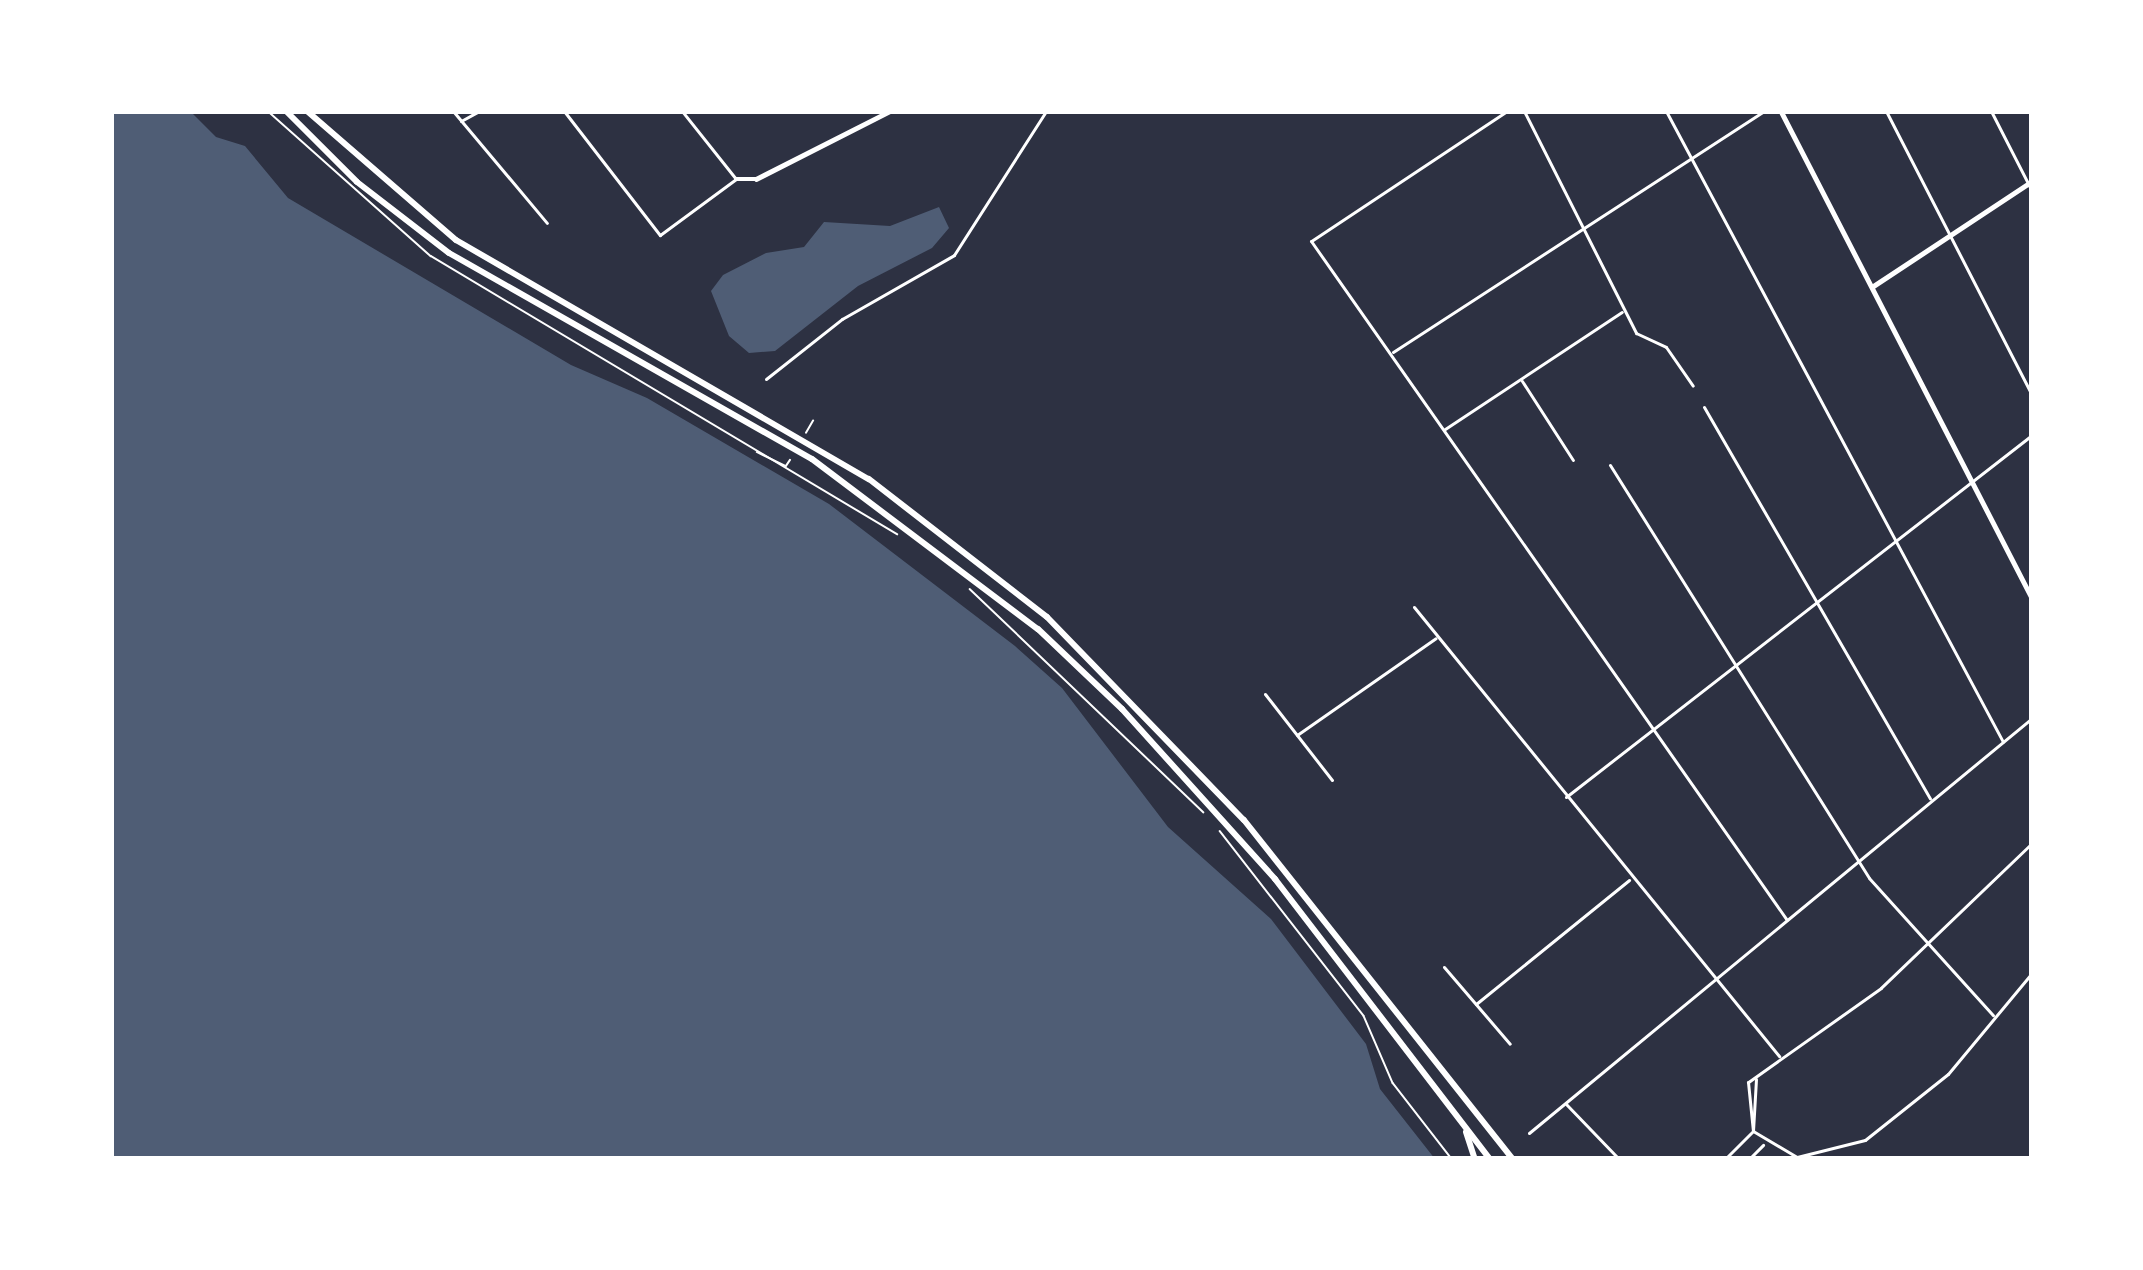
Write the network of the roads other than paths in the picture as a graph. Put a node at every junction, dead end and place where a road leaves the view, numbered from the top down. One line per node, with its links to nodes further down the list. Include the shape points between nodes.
1 (286, 111): 64 (highway, via 357,182 449,253 812,459 1024,617 1122,709 1275,878)
2 (308, 111): 70 (highway, via 456,240 868,478 1047,617 1244,820)
3 (453, 111): 16 (street)
4 (479, 111): 16 (street)
5 (564, 111): 18 (street, via 660,235)
6 (890, 111): 18 (street, via 756,179)
7 (1046, 111): 26 (street, via 954,255 842,319)
8 (1507, 111): 25 (street, via 1311,241)
9 (1525, 111): 21 (street)
10 (1666, 111): 17 (street)
11 (1764, 111): 17 (street)
12 (1780, 111): 23 (street)
13 (1886, 111): 22 (street)
14 (1991, 111): 19 (street)
15 (684, 112): 18 (street)
16 (461, 122): 20 (street)
17 (1691, 158): 21 (street); 36 (street)
18 (736, 179)
19 (2031, 185): 22 (street)
20 (547, 223)
21 (1587, 226): 24 (street); 25 (street)
22 (1950, 235): 23 (street); 29 (street)
23 (1872, 287): 35 (street)
24 (1624, 311): 27 (street); 28 (street, via 1636,333 1666,347)
25 (1390, 355): 31 (street)
26 (766, 379)
27 (1521, 380): 31 (street); 33 (street)
28 (1693, 386)
29 (2032, 395)
30 (1704, 406): 38 (street)
31 (1442, 430): 44 (street)
32 (2032, 435): 35 (street)
33 (1573, 460)
34 (1610, 465): 41 (street)
35 (1972, 482): 36 (street); 37 (street)
36 (1894, 542): 38 (street); 46 (street)
37 (2032, 598)
38 (1816, 602): 41 (street); 49 (street)
39 (1414, 607): 40 (street)
40 (1437, 637): 45 (street); 48 (street)
41 (1735, 664): 44 (street); 51 (street)
42 (1264, 694): 45 (street)
43 (2032, 718): 46 (street)
44 (1651, 730): 48 (street); 53 (street)
45 (1297, 735): 47 (street)
46 (2003, 742): 49 (street)
47 (1332, 780)
48 (1566, 797): 52 (street)
49 (1931, 801): 51 (street)
50 (2032, 843): 54 (street)
51 (1858, 860): 53 (street); 54 (street)
52 (1630, 879): 57 (street); 58 (street)
53 (1787, 920): 57 (street)
54 (1927, 940): 59 (street); 61 (street, via 1881,988)
55 (1444, 967): 58 (street)
56 (2032, 973): 59 (street)
57 (1712, 981): 61 (street); 63 (street)
58 (1476, 1004): 60 (street)
59 (1994, 1016): 67 (street, via 1948,1074 1865,1140 1797,1157)
60 (1510, 1045)
61 (1780, 1057): 62 (street)
62 (1756, 1077): 65 (street); 65 (street, via 1746,1090)
63 (1566, 1103): 66 (street); 71 (street)
64 (1465, 1128): 68 (highway); 69 (highway)
65 (1753, 1131): 67 (street); 72 (street)
66 (1528, 1133)
67 (1764, 1144): 73 (street)
68 (1475, 1159)
69 (1490, 1159)
70 (1513, 1159)
71 (1619, 1159)
72 (1725, 1159)
73 (1749, 1159)

